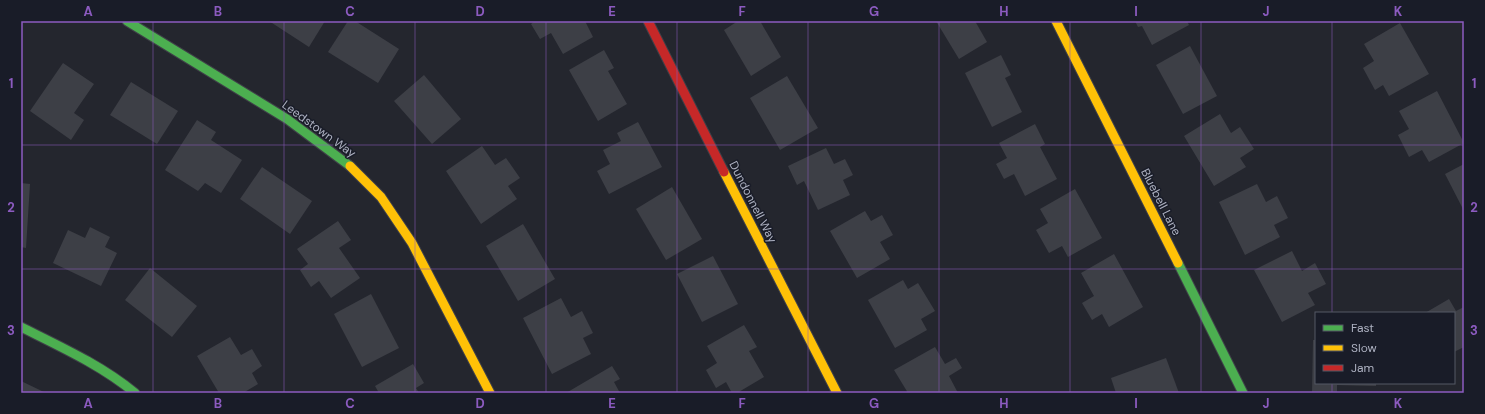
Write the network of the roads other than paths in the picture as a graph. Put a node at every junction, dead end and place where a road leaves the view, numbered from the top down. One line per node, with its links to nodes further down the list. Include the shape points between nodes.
1 (127, 21): 6 (street, Leedstown Way, via 288,119 347,162 380,197 412,243)
2 (648, 21): 7 (street, Dundonnell Way)
3 (1056, 21): 8 (street, Bluebell Lane)
4 (21, 327): 5 (street, via 92,364 123,382)
5 (135, 393)
6 (490, 393)
7 (837, 393)
8 (1243, 393)

